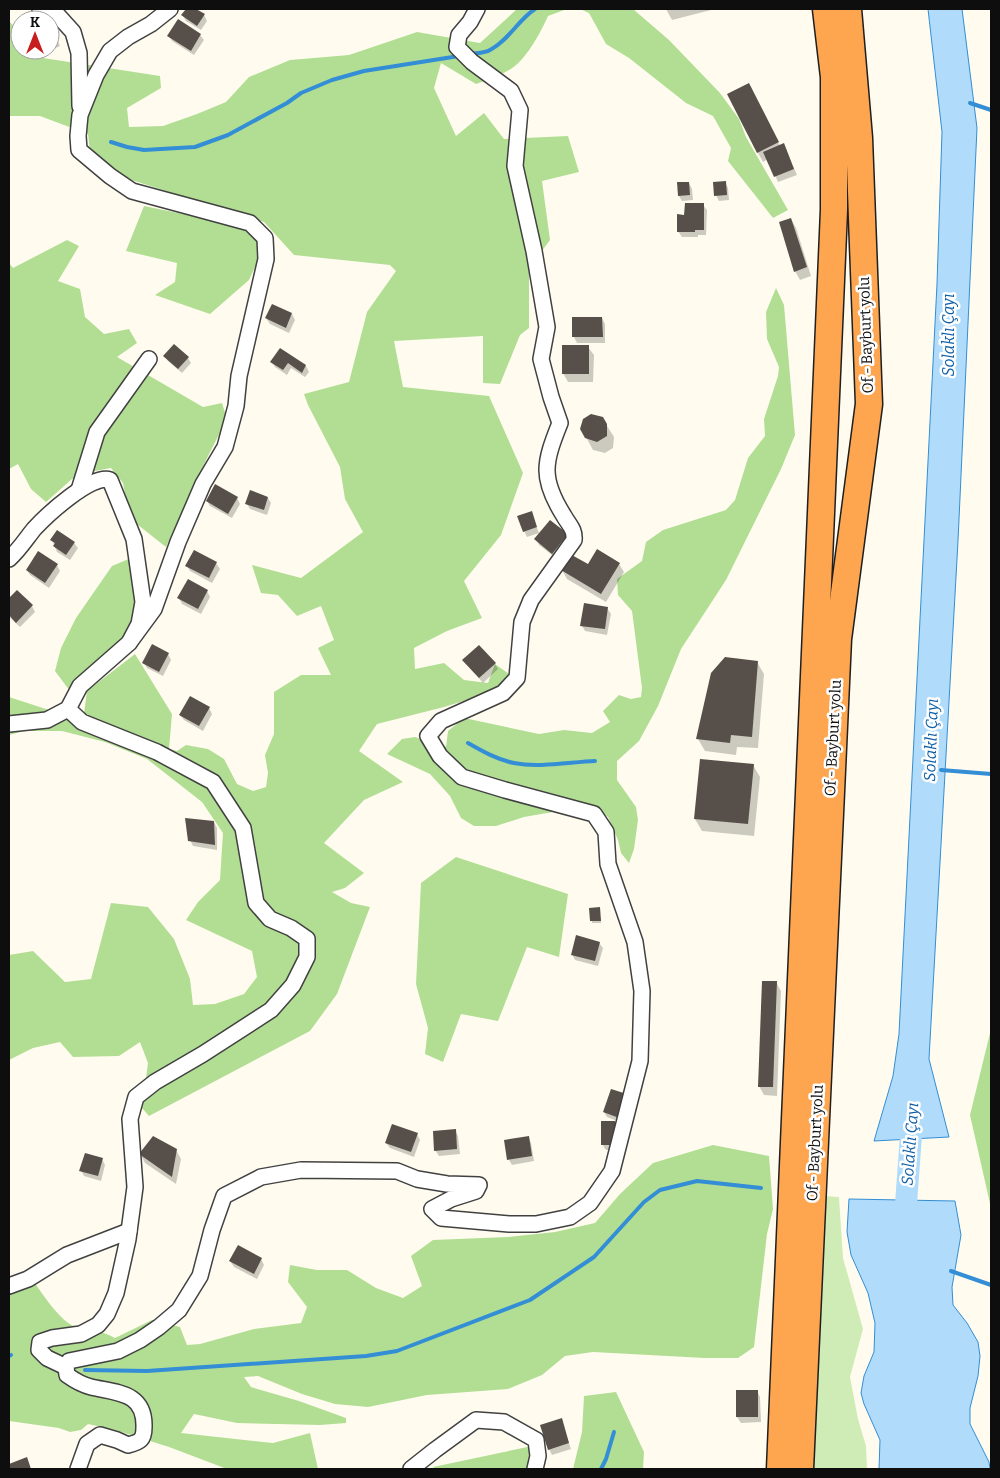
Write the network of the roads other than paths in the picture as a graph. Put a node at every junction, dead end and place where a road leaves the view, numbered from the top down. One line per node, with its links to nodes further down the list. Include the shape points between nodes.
1 (40, 9): 6 (street, via 54,11 72,32 79,53)
2 (170, 9): 6 (street, via 110,51)
3 (477, 9): 19 (street, via 459,35 457,46 472,62 511,91 520,110 515,166 547,326 541,359 560,423 550,448 546,474 554,500 574,533 574,540 531,600 522,622 517,678 503,693 441,721 428,736 440,756 462,776 594,814 606,832 608,864 635,942 642,991 640,1061 612,1171 590,1203 570,1217 536,1224 441,1218 432,1210 451,1199 476,1191 479,1185 417,1179 396,1171 301,1170 261,1177 224,1196 200,1276 179,1310 133,1343 118,1350 69,1361)
4 (826, 9): 8 (highway, Of - Bayburt yolu, via 834,77 834,210)
5 (848, 9): 9 (highway, Of - Bayburt yolu, via 859,138)
6 (80, 115): 14 (street, via 80,150 132,191 250,223 265,238 266,259 225,447 203,484 154,608)
7 (149, 359): 12 (street, via 97,432)
8 (826, 384): 9 (highway, via 843,376 858,379); 10 (highway, Of - Bayburt yolu)
9 (868, 389): 11 (highway, Of - Bayburt yolu)
10 (824, 425): 11 (highway, via 841,432); 23 (highway, Of - Bayburt yolu)
11 (866, 427): 24 (highway, Of - Bayburt yolu, via 838,639)
12 (79, 490): 13 (street, via 35,529); 14 (street, via 93,481 110,480 134,538 143,602 139,624)
13 (9, 559)
14 (129, 643): 15 (street, via 80,686)
15 (68, 709): 16 (street, via 47,720); 17 (street, via 82,722 157,752 213,782 243,828 256,903 270,919 307,939 307,957 293,985 271,1010 155,1082 136,1098 130,1119 135,1187)
16 (9, 724)
17 (129, 1231): 18 (street, via 67,1255 28,1279); 19 (street, via 116,1293 107,1314 98,1325 81,1334 40,1342 40,1350 46,1358)
18 (9, 1286)
19 (66, 1366): 20 (street, via 67,1375 90,1387 126,1394 140,1407 145,1418 144,1435 138,1443 128,1446 100,1435 87,1444)
20 (78, 1469)
21 (411, 1469): 22 (street, via 476,1420 504,1422 536,1440 538,1456)
22 (535, 1469)
23 (780, 1469)
24 (800, 1469)

